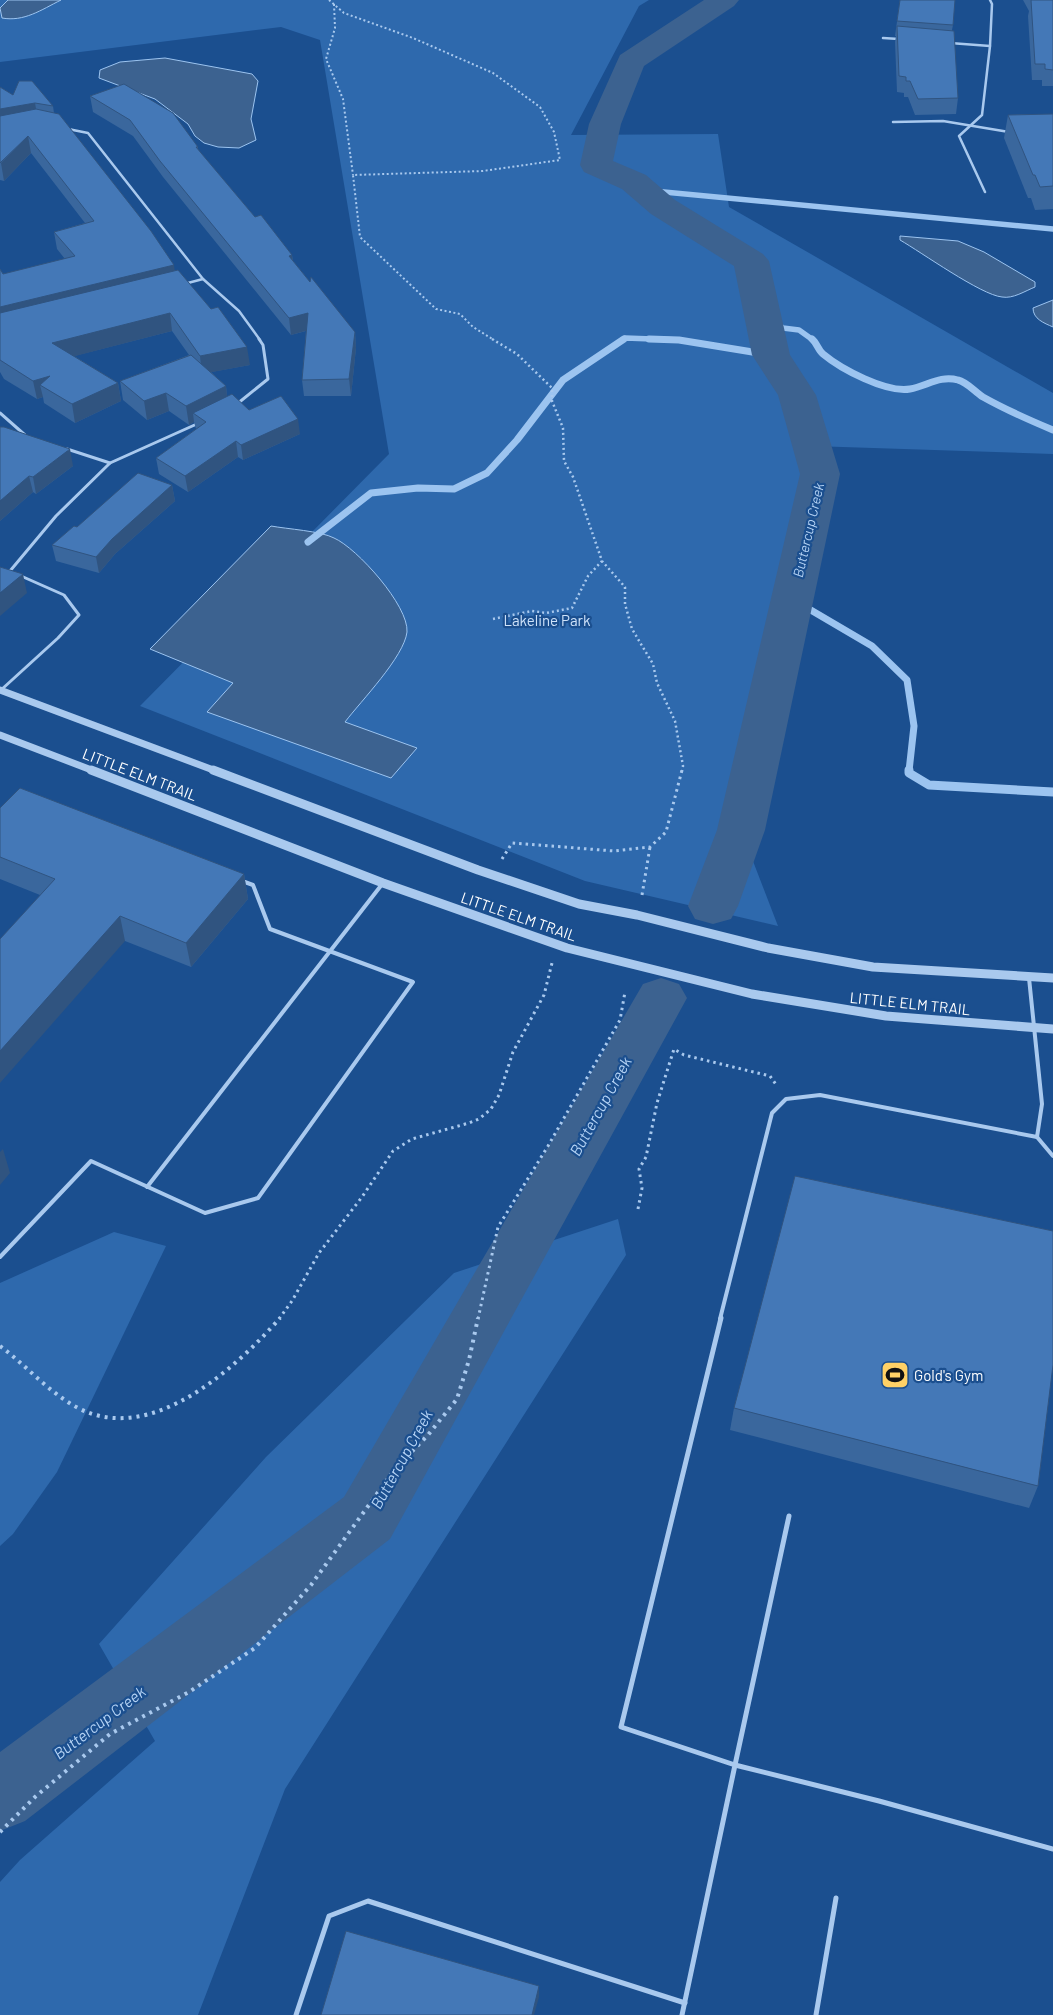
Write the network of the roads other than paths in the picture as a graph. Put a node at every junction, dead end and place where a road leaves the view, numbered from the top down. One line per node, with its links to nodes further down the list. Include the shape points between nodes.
1 (990, 0): 5 (lane)
2 (883, 38): 3 (lane)
3 (903, 39)
4 (942, 42): 5 (lane)
5 (990, 46): 7 (lane, via 982,115)
6 (893, 122): 7 (lane, via 943,121)
7 (970, 125): 9 (lane); 10 (lane, via 959,136)
8 (59, 127): 11 (lane, via 88,133)
9 (1016, 133)
10 (985, 192)
11 (203, 279): 12 (lane); 13 (lane, via 239,311 263,345 268,379)
12 (183, 284)
13 (232, 406)
14 (0, 413): 16 (lane, via 24,434)
15 (205, 420): 18 (lane)
16 (33, 437)
17 (58, 446): 18 (lane)
18 (110, 463): 20 (lane, via 56,516)
19 (5, 570): 20 (lane)
20 (10, 571): 21 (lane, via 64,595 79,615)
21 (0, 690): 26 (street, LITTLE ELM TRAIL, via 478,870 579,904 638,915 768,948 873,967)
22 (0, 736): 24 (street, LITTLE ELM TRAIL)
23 (235, 878): 25 (lane, via 253,885 270,929)
24 (383, 883): 25 (lane); 28 (street, LITTLE ELM TRAIL, via 566,948 752,994 886,1016)
25 (329, 951): 32 (lane); 32 (lane, via 413,982 258,1198 205,1213)
26 (1029, 978): 27 (street, LITTLE ELM TRAIL); 28 (lane)
27 (1053, 978)
28 (1033, 1028): 29 (street, LITTLE ELM TRAIL); 30 (lane, via 1042,1104)
29 (1053, 1029)
30 (1037, 1137): 31 (lane); 35 (lane, via 820,1095 786,1099 772,1113 621,1727)
31 (1053, 1156)
32 (147, 1187): 33 (lane, via 91,1161)
33 (0, 1257)
34 (789, 1516): 35 (lane)
35 (735, 1765): 36 (lane); 38 (lane)
36 (1053, 1849)
37 (836, 1898): 41 (lane)
38 (685, 2003): 39 (lane, via 368,1901 329,1916); 40 (lane)
39 (296, 2015)
40 (682, 2015)
41 (816, 2015)

